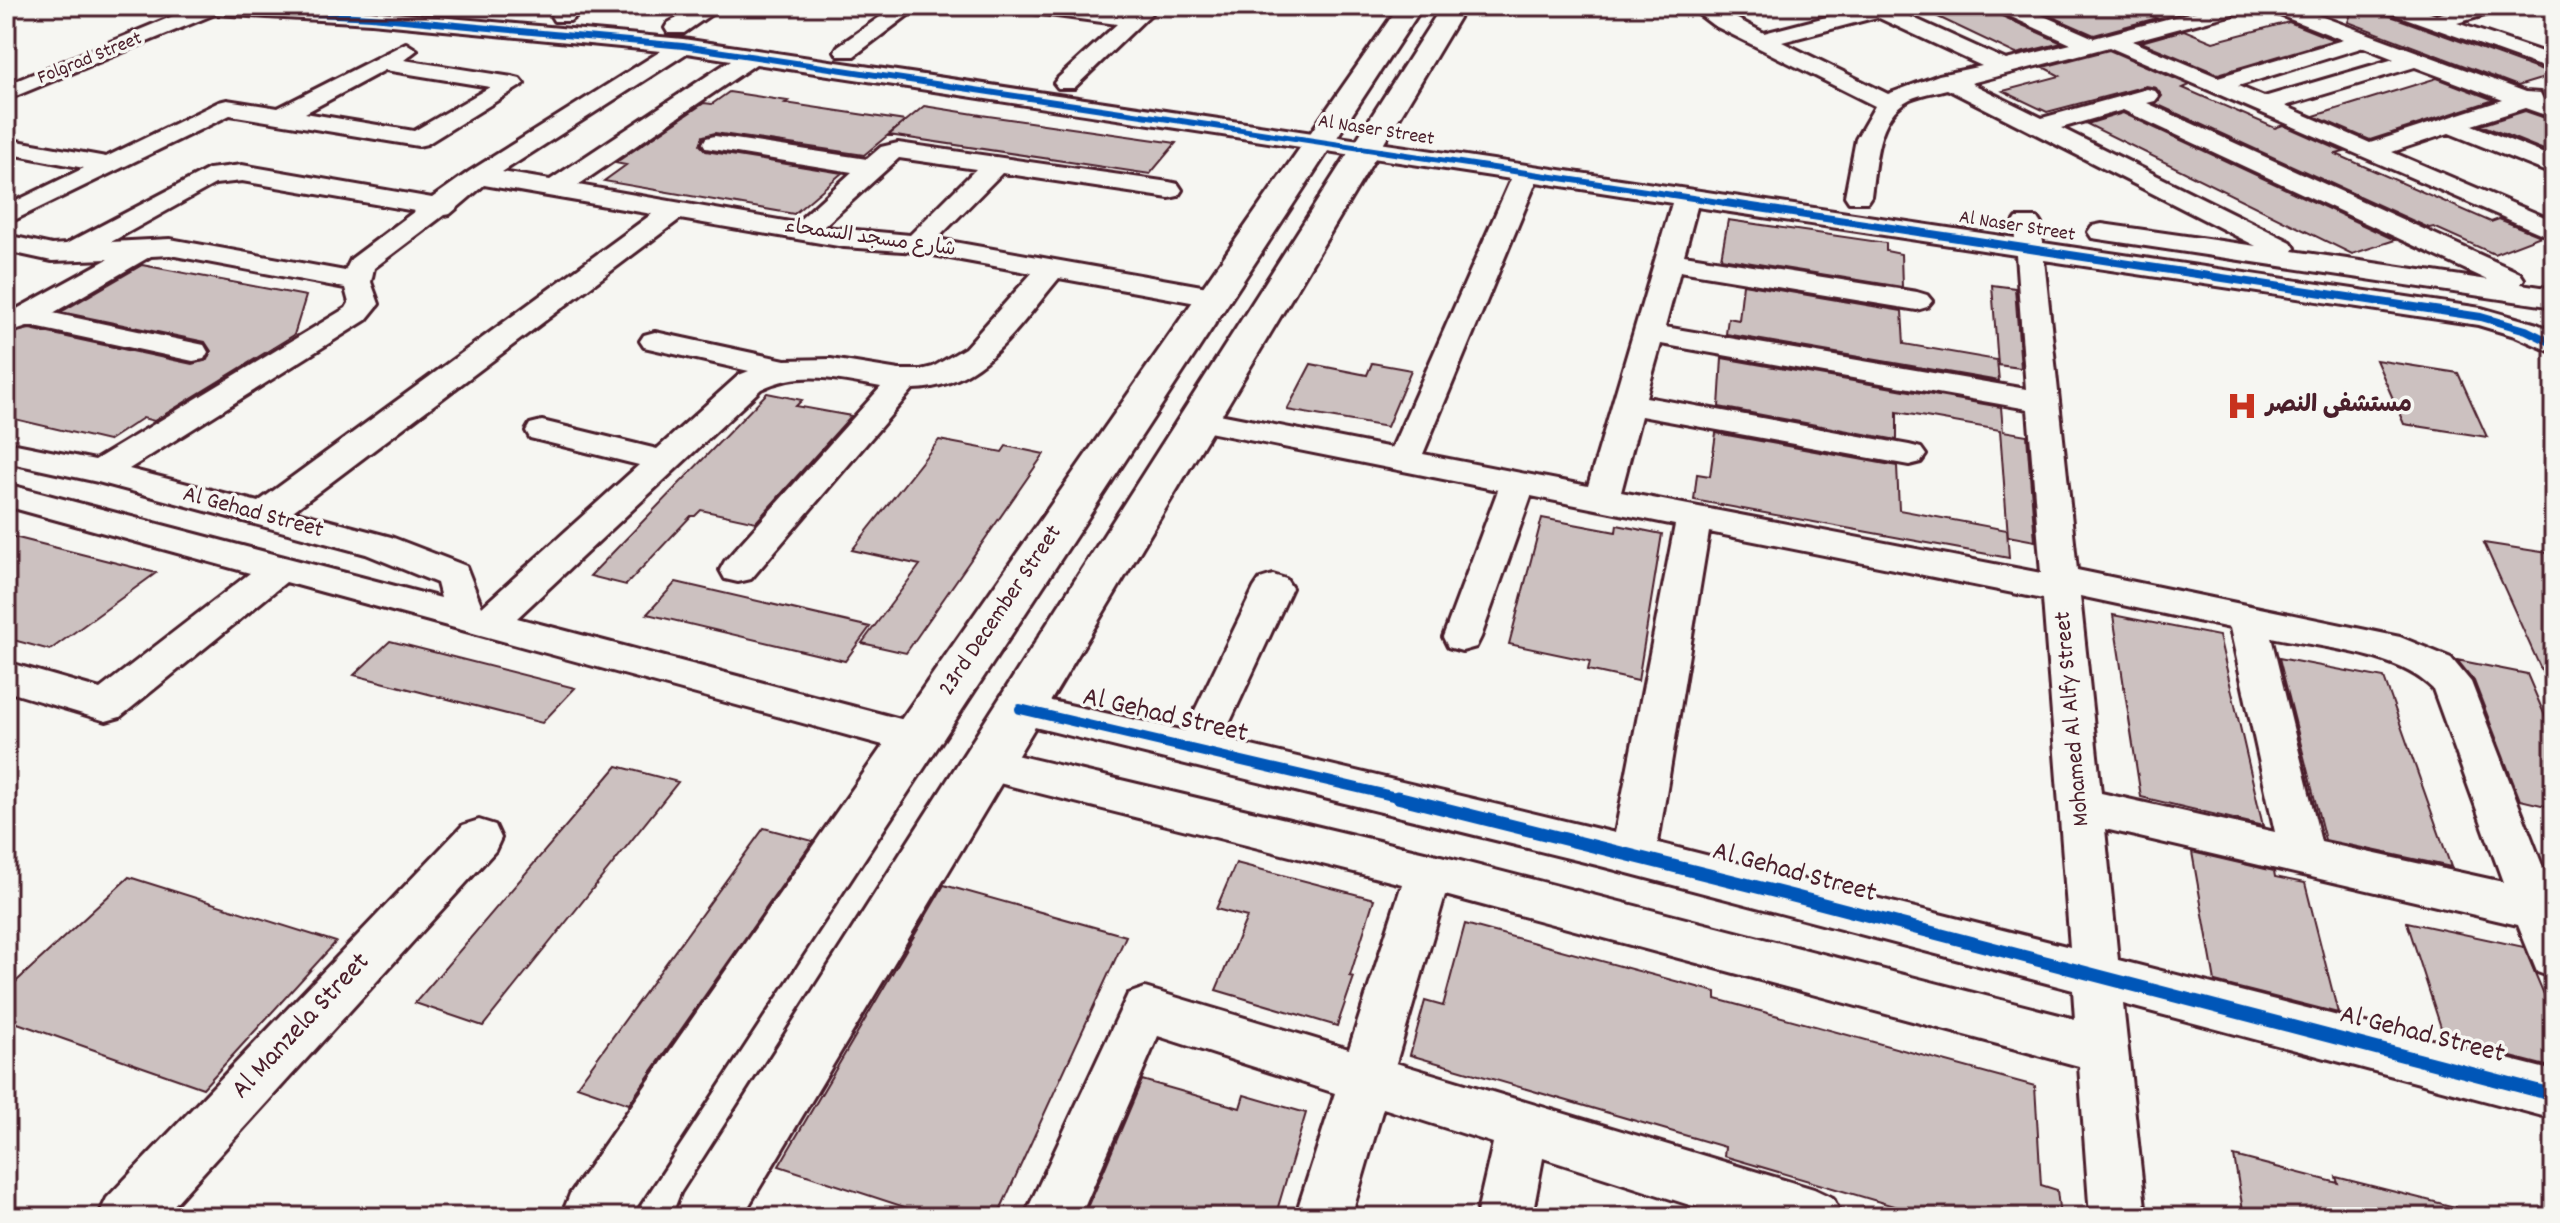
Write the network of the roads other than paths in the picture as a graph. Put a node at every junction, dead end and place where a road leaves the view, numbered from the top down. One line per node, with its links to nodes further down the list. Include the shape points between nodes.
1 (159, 6): 34 (street, Folgrad Street)
2 (184, 6): 15 (street, Al Naser Street)
3 (713, 6): 23 (street)
4 (910, 6): 28 (street)
5 (1026, 6): 18 (street)
6 (1411, 6): 48 (main road, 23rd December Street)
7 (1454, 6): 49 (main road)
8 (1698, 6): 24 (street)
9 (2003, 6): 26 (street)
10 (2152, 6): 20 (street)
11 (2241, 6): 20 (street)
12 (2274, 6): 25 (street)
13 (2390, 6): 21 (street)
14 (2495, 6): 21 (street)
15 (215, 7): 19 (street, Al Naser Street); 39 (street, Folgrad Street)
16 (1874, 8): 24 (street); 33 (street)
17 (571, 11): 19 (street, Al Naser Street); 23 (street, Al Naser Street)
18 (1141, 13): 37 (street)
19 (459, 15): 23 (street, Al Naser Street); 31 (street)
20 (2186, 20): 26 (street)
21 (2435, 22): 27 (street)
22 (2542, 36): 27 (street)
23 (680, 37): 28 (street, Al Naser Street); 29 (street, Al Naser Street); 58 (street)
24 (1762, 40): 42 (street)
25 (2365, 40): 30 (street); 36 (street)
26 (2100, 41): 33 (street); 36 (street)
27 (2505, 47): 32 (street)
28 (846, 51): 37 (street, Al Naser Street)
29 (752, 56): 48 (street, Al Naser Street); 60 (street)
30 (2416, 59): 40 (street); 43 (street)
31 (383, 63): 45 (street); 45 (street, via 512,84 418,139)
32 (2554, 64)
33 (2000, 66): 35 (street)
34 (6, 72)
35 (1947, 80): 42 (street); 47 (street)
36 (2210, 82): 41 (street); 43 (street)
37 (1066, 83): 48 (street, Al Naser Street)
38 (2554, 91): 40 (street)
39 (6, 93)
40 (2525, 100): 44 (street); 46 (street)
41 (2124, 102): 47 (street); 82 (street)
42 (1888, 103): 65 (street, via 1871,125)
43 (2264, 105): 52 (street)
44 (2554, 111)
45 (281, 116): 56 (street, via 227,107)
46 (2450, 125): 52 (street); 54 (street)
47 (2041, 126): 78 (street)
48 (1326, 131): 49 (street, Al Naser Street); 81 (main road, 23rd December Street)
49 (1373, 138): 57 (street, Al Naser Street); 59 (street, Al Naser Street); 93 (main road)
50 (715, 143): 55 (street)
51 (6, 146): 56 (street)
52 (2370, 151): 70 (street)
53 (996, 164): 55 (street, via 898,150); 61 (street); 73 (street)
54 (2554, 167)
55 (873, 168): 71 (street)
56 (101, 170): 62 (street); 69 (street)
57 (1527, 172): 64 (street, Al Naser Street); 97 (street)
58 (479, 176): 60 (street, شارع مسجد السمحاء); 67 (street)
59 (1781, 185)
60 (555, 189): 68 (street, شارع مسجد السمحاء)
61 (1169, 190)
62 (183, 191): 67 (street, via 209,177 242,173); 76 (street)
63 (1827, 192): 65 (street)
64 (1687, 196): 72 (street, Al Naser Street); 77 (street)
65 (1858, 196): 66 (street)
66 (1888, 201)
67 (441, 208): 80 (street, via 361,265)
68 (676, 209): 71 (street, شارع مسجد السمحاء); 103 (street)
69 (6, 216)
70 (2554, 231)
71 (802, 232): 73 (street, شارع مسجد السمحاء)
72 (2052, 232): 78 (street, Al Naser Street); 87 (street, Al Naser Street, via 2481,317); 91 (street, Mohamed Al Alfy Street)
73 (917, 244): 79 (street, شارع مسجد السمحاء)
74 (10, 247): 76 (street)
75 (149, 247): 76 (street); 80 (street); 84 (street)
76 (72, 252)
77 (1668, 261): 83 (street); 85 (street)
78 (2309, 263): 82 (street, Al Naser Street)
79 (1053, 267): 81 (street, شارع مسجد السمحاء); 90 (street, via 965,363)
80 (357, 282): 99 (street, via 364,304 356,314)
81 (1213, 297): 105 (main road, 23rd December Street)
82 (2554, 298)
83 (1917, 301)
84 (16, 322): 88 (street)
85 (1648, 333): 91 (street); 92 (street)
86 (655, 341): 89 (street)
87 (2554, 344)
88 (193, 352)
89 (785, 369): 90 (street, via 825,368); 98 (street, via 740,390)
90 (903, 381): 108 (street)
91 (2044, 402): 109 (street, Mohamed Al Alfy Street)
92 (1629, 404): 96 (street); 102 (street)
93 (1199, 420): 97 (street); 106 (main road)
94 (542, 431): 98 (street)
95 (6, 452): 99 (street, Al Gehad Street)
96 (1909, 455)
97 (1404, 458): 100 (street)
98 (663, 461): 112 (street)
99 (100, 472): 103 (street, Al Gehad Street)
100 (1519, 481): 102 (street); 113 (street)
101 (6, 495): 107 (street, Al Gehad Street)
102 (1602, 498): 104 (street)
103 (263, 516): 112 (street, Al Gehad Street, via 378,545 453,575)
104 (1694, 516): 109 (street); 122 (street)
105 (1064, 518): 106 (main road); 116 (main road, 23rd December Street)
106 (1130, 530): 115 (main road)
107 (280, 568): 112 (street, Al Gehad Street); 114 (street, via 106,706)
108 (738, 570)
109 (2061, 585): 111 (street); 119 (street, Mohamed Al Alfy Street)
110 (1273, 588): 117 (street)
111 (2247, 617): 121 (street); 124 (street, via 2422,658 2451,682)
112 (477, 620): 116 (street, Al Gehad Street)
113 (1462, 637)
114 (6, 676)
115 (1020, 709): 117 (street, Al Gehad Street); 118 (main road)
116 (916, 738): 133 (main road, 23rd December Street)
117 (1197, 748): 122 (street, Al Gehad Street)
118 (986, 764): 123 (street); 134 (main road)
119 (2080, 806): 121 (street); 126 (street, Mohamed Al Alfy Street)
120 (479, 838): 132 (street, Al Manzela Street)
121 (2302, 855): 124 (street)
122 (1633, 857): 126 (street, Al Gehad Street)
123 (1429, 872): 127 (street); 128 (street)
124 (2536, 909): 125 (street)
125 (2554, 957)
126 (2096, 977): 127 (street, Mohamed Al Alfy Street); 129 (street, Al Gehad Street)
127 (2103, 1049): 138 (street, Mohamed Al Alfy Street)
128 (1366, 1078): 130 (street); 135 (street, via 1145,1010); 136 (street)
129 (2554, 1095)
130 (1523, 1126): 131 (street); 137 (street)
131 (1805, 1216)
132 (126, 1217)
133 (593, 1217)
134 (706, 1217)
135 (1052, 1217)
136 (1323, 1217)
137 (1504, 1217)
138 (2118, 1217)

